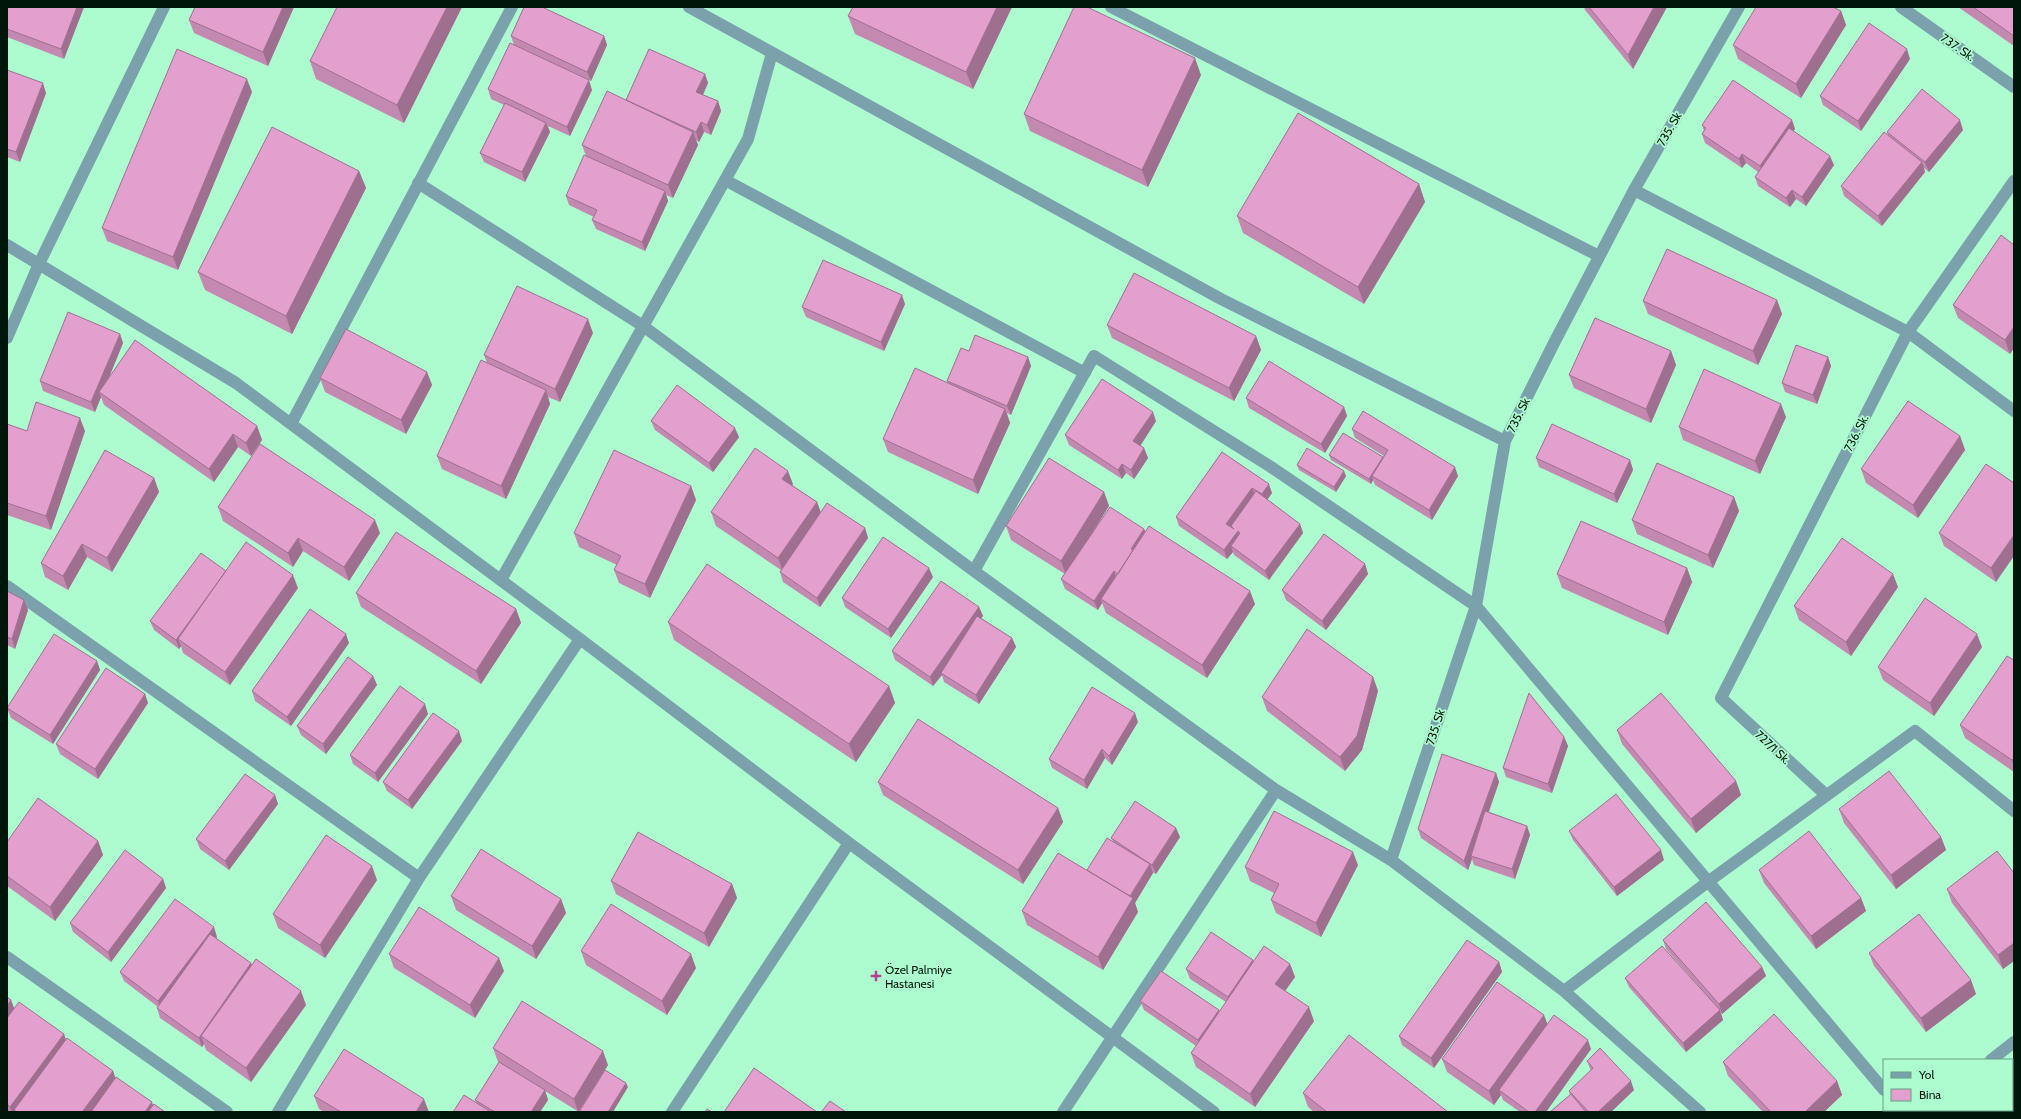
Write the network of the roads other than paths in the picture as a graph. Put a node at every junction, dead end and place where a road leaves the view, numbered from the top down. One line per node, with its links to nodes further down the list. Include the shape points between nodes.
1 (164, 7): 15 (street)
2 (512, 7): 11 (street)
3 (689, 7): 7 (street)
4 (1111, 7): 14 (street)
5 (1739, 7): 12 (street, 735. Sk)
6 (1901, 7): 8 (street, 737. Sk.)
7 (772, 53): 9 (street, via 748,139); 22 (street, via 1221,299)
8 (2014, 87)
9 (725, 180): 16 (street); 19 (street)
10 (2014, 181): 17 (street, 736. Sk.)
11 (418, 183): 16 (street); 21 (street)
12 (1634, 190): 14 (street, 735. Sk); 17 (street)
13 (7, 245): 15 (street)
14 (1599, 256): 22 (street, 735. Sk)
15 (38, 266): 18 (street); 21 (street, via 236,383)
16 (643, 326): 23 (street); 24 (street)
17 (1908, 332): 20 (street); 28 (street, 736. Sk.)
18 (7, 338)
19 (1085, 373): 23 (street); 26 (street, via 1094,356 1271,467)
20 (2014, 410)
21 (291, 424): 24 (street)
22 (1506, 441): 26 (street, 735. Sk)
23 (974, 571): 29 (street)
24 (501, 580): 27 (street)
25 (7, 586): 34 (street)
26 (1476, 606): 33 (street, 735. Sk); 35 (street)
27 (580, 639): 32 (street); 34 (street)
28 (1721, 698): 30 (street, 727/1 Sk.)
29 (1276, 790): 33 (street); 38 (street)
30 (1826, 795): 31 (street, via 1914,731); 35 (street)
31 (2014, 811)
32 (849, 843): 38 (street); 44 (street)
33 (1391, 860): 37 (street)
34 (419, 878): 43 (street)
35 (1709, 881): 37 (street); 41 (street)
36 (7, 957): 42 (street)
37 (1564, 991): 47 (street)
38 (1112, 1037): 45 (street); 46 (street)
39 (2014, 1042): 40 (street)
40 (1992, 1059)
41 (1883, 1089)
42 (227, 1112)
43 (278, 1112)
44 (672, 1112)
45 (1063, 1112)
46 (1214, 1112)
47 (1700, 1112)

